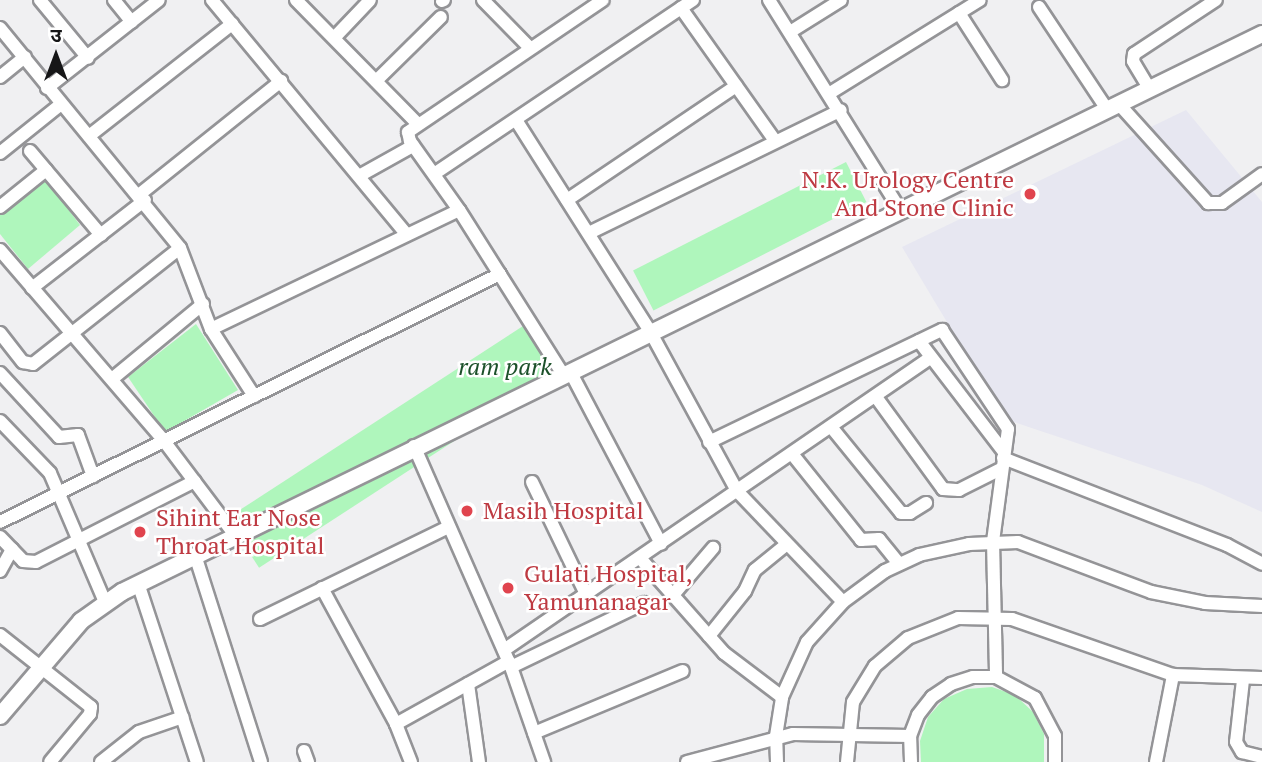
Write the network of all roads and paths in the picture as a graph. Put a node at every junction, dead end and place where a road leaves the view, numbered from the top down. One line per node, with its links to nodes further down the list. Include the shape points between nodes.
1 (40, 0): 26 (street)
2 (114, 0): 18 (street)
3 (159, 0): 18 (street)
4 (212, 0): 19 (street)
5 (296, 0): 23 (street)
6 (370, 0): 23 (street)
7 (483, 0): 24 (street)
8 (603, 0): 24 (street)
9 (692, 0): 15 (street)
10 (769, 0): 21 (street)
11 (841, 0): 21 (street)
12 (980, 0): 16 (street)
13 (1216, 0): 33 (street, via 1134,54 1133,61)
14 (1039, 7): 36 (street)
15 (681, 8): 31 (street); 38 (street)
16 (959, 13): 28 (street); 34 (street)
17 (441, 17): 30 (street)
18 (132, 22): 26 (street)
19 (232, 24): 29 (street); 40 (street)
20 (0, 28): 25 (street)
21 (790, 32): 34 (street)
22 (1262, 34): 33 (main road)
23 (334, 38): 30 (street)
24 (530, 48): 39 (street)
25 (25, 57): 27 (street); 32 (street)
26 (88, 58): 32 (street)
27 (0, 77)
28 (1002, 80)
29 (281, 81): 48 (street); 49 (street)
30 (376, 81): 39 (street)
31 (736, 86): 41 (street); 50 (street)
32 (47, 88): 35 (street)
33 (1149, 88): 36 (main road)
34 (830, 93): 37 (street)
35 (60, 105): 40 (street); 44 (street)
36 (1112, 106): 47 (street, via 1208,204 1222,203); 53 (main road)
37 (841, 110): 41 (street); 53 (street)
38 (516, 120): 46 (street); 50 (street)
39 (416, 122): 42 (street, via 408,132)
40 (89, 136): 49 (street)
41 (775, 142): 54 (street)
42 (413, 146): 46 (street); 48 (street)
43 (30, 151): 45 (street)
44 (0, 153)
45 (46, 170): 51 (street); 56 (street)
46 (434, 174): 52 (street)
47 (1262, 174)
48 (359, 176): 55 (street)
49 (142, 197): 56 (street); 57 (street)
50 (568, 200): 54 (street)
51 (0, 207)
52 (459, 210): 55 (street); 59 (street)
53 (900, 210): 64 (main road)
54 (589, 233): 64 (street)
55 (407, 234): 62 (street)
56 (101, 235): 60 (street)
57 (180, 248): 61 (street); 65 (street)
58 (0, 250): 60 (street)
59 (500, 274): 69 (street); 71 (street)
60 (32, 288): 65 (street)
61 (203, 304): 62 (street); 70 (street)
62 (211, 329): 71 (street)
63 (0, 332): 65 (street, via 27,365)
64 (651, 333): 69 (main road); 76 (street)
65 (73, 335): 70 (street)
66 (919, 341): 67 (street); 76 (street); 79 (street, via 937,331 945,333 1008,429)
67 (930, 358): 72 (street); 79 (street)
68 (0, 373): 80 (street, via 59,437 78,435)
69 (567, 374): 77 (main road); 92 (street)
70 (112, 379): 75 (street)
71 (254, 396): 75 (street)
72 (876, 397): 74 (street); 79 (street, via 943,489 960,490)
73 (0, 421): 84 (street, via 45,465)
74 (832, 428): 78 (street); 85 (street, via 901,513)
75 (164, 441): 80 (street); 81 (street)
76 (709, 442): 83 (street)
77 (414, 446): 87 (street); 88 (main road)
78 (793, 455): 83 (street); 98 (street, via 861,540 879,539)
79 (1003, 460): 91 (street); 99 (street, via 1215,540)
80 (93, 476): 84 (street)
81 (195, 481): 88 (street); 89 (street)
82 (532, 482): 103 (street)
83 (737, 491): 92 (street); 93 (street)
84 (59, 493): 86 (street); 89 (street)
85 (926, 503)
86 (0, 522)
87 (449, 527): 102 (street); 113 (street)
88 (234, 534): 96 (main road)
89 (79, 536): 95 (street, via 29,564); 106 (street)
90 (0, 537): 95 (street)
91 (993, 541): 98 (street, via 934,551); 108 (street, via 1028,545 1174,598); 109 (street)
92 (661, 544): 97 (street)
93 (787, 544): 105 (street); 112 (street, via 755,570 745,591)
94 (713, 548): 104 (street)
95 (12, 549): 100 (street)
96 (195, 555): 101 (main road); 135 (street)
97 (640, 558): 103 (street); 104 (street)
98 (899, 564): 105 (street)
99 (1262, 565)
100 (0, 571)
101 (138, 583): 106 (main road); 123 (street)
102 (323, 588): 110 (street); 124 (street)
103 (586, 594): 113 (street)
104 (673, 595): 112 (street)
105 (843, 602): 121 (street, via 807,642)
106 (105, 603): 114 (main road)
107 (644, 603): 113 (street)
108 (1262, 606)
109 (991, 615): 116 (street); 117 (street); 126 (street, via 933,626 886,654 863,681 853,702)
110 (260, 619)
111 (0, 635): 114 (street)
112 (709, 636): 121 (street, via 732,661)
113 (508, 659): 120 (street); 125 (street)
114 (42, 664): 122 (main road); 132 (street, via 89,703 91,710)
115 (683, 671): 125 (street)
116 (1173, 675): 119 (street); 143 (street)
117 (996, 677): 128 (street, via 973,677 932,697); 131 (street, via 1035,698 1055,736)
118 (1262, 678): 119 (street)
119 (1243, 680): 130 (street, via 1236,743)
120 (468, 684): 124 (street); 137 (street)
121 (782, 697): 127 (street)
122 (0, 716)
123 (183, 717): 133 (street, via 139,732); 134 (street)
124 (396, 724): 136 (street)
125 (534, 733): 138 (street)
126 (847, 734): 127 (street); 128 (street); 141 (street)
127 (776, 736): 139 (street); 140 (street)
128 (910, 736): 142 (street)
129 (1262, 757): 130 (street)
130 (1245, 758)
131 (1059, 761)
132 (50, 762)
133 (101, 762)
134 (197, 762)
135 (261, 762)
136 (411, 762)
137 (479, 762)
138 (544, 762)
139 (687, 762)
140 (777, 762)
141 (847, 762)
142 (911, 762)
143 (1156, 762)

